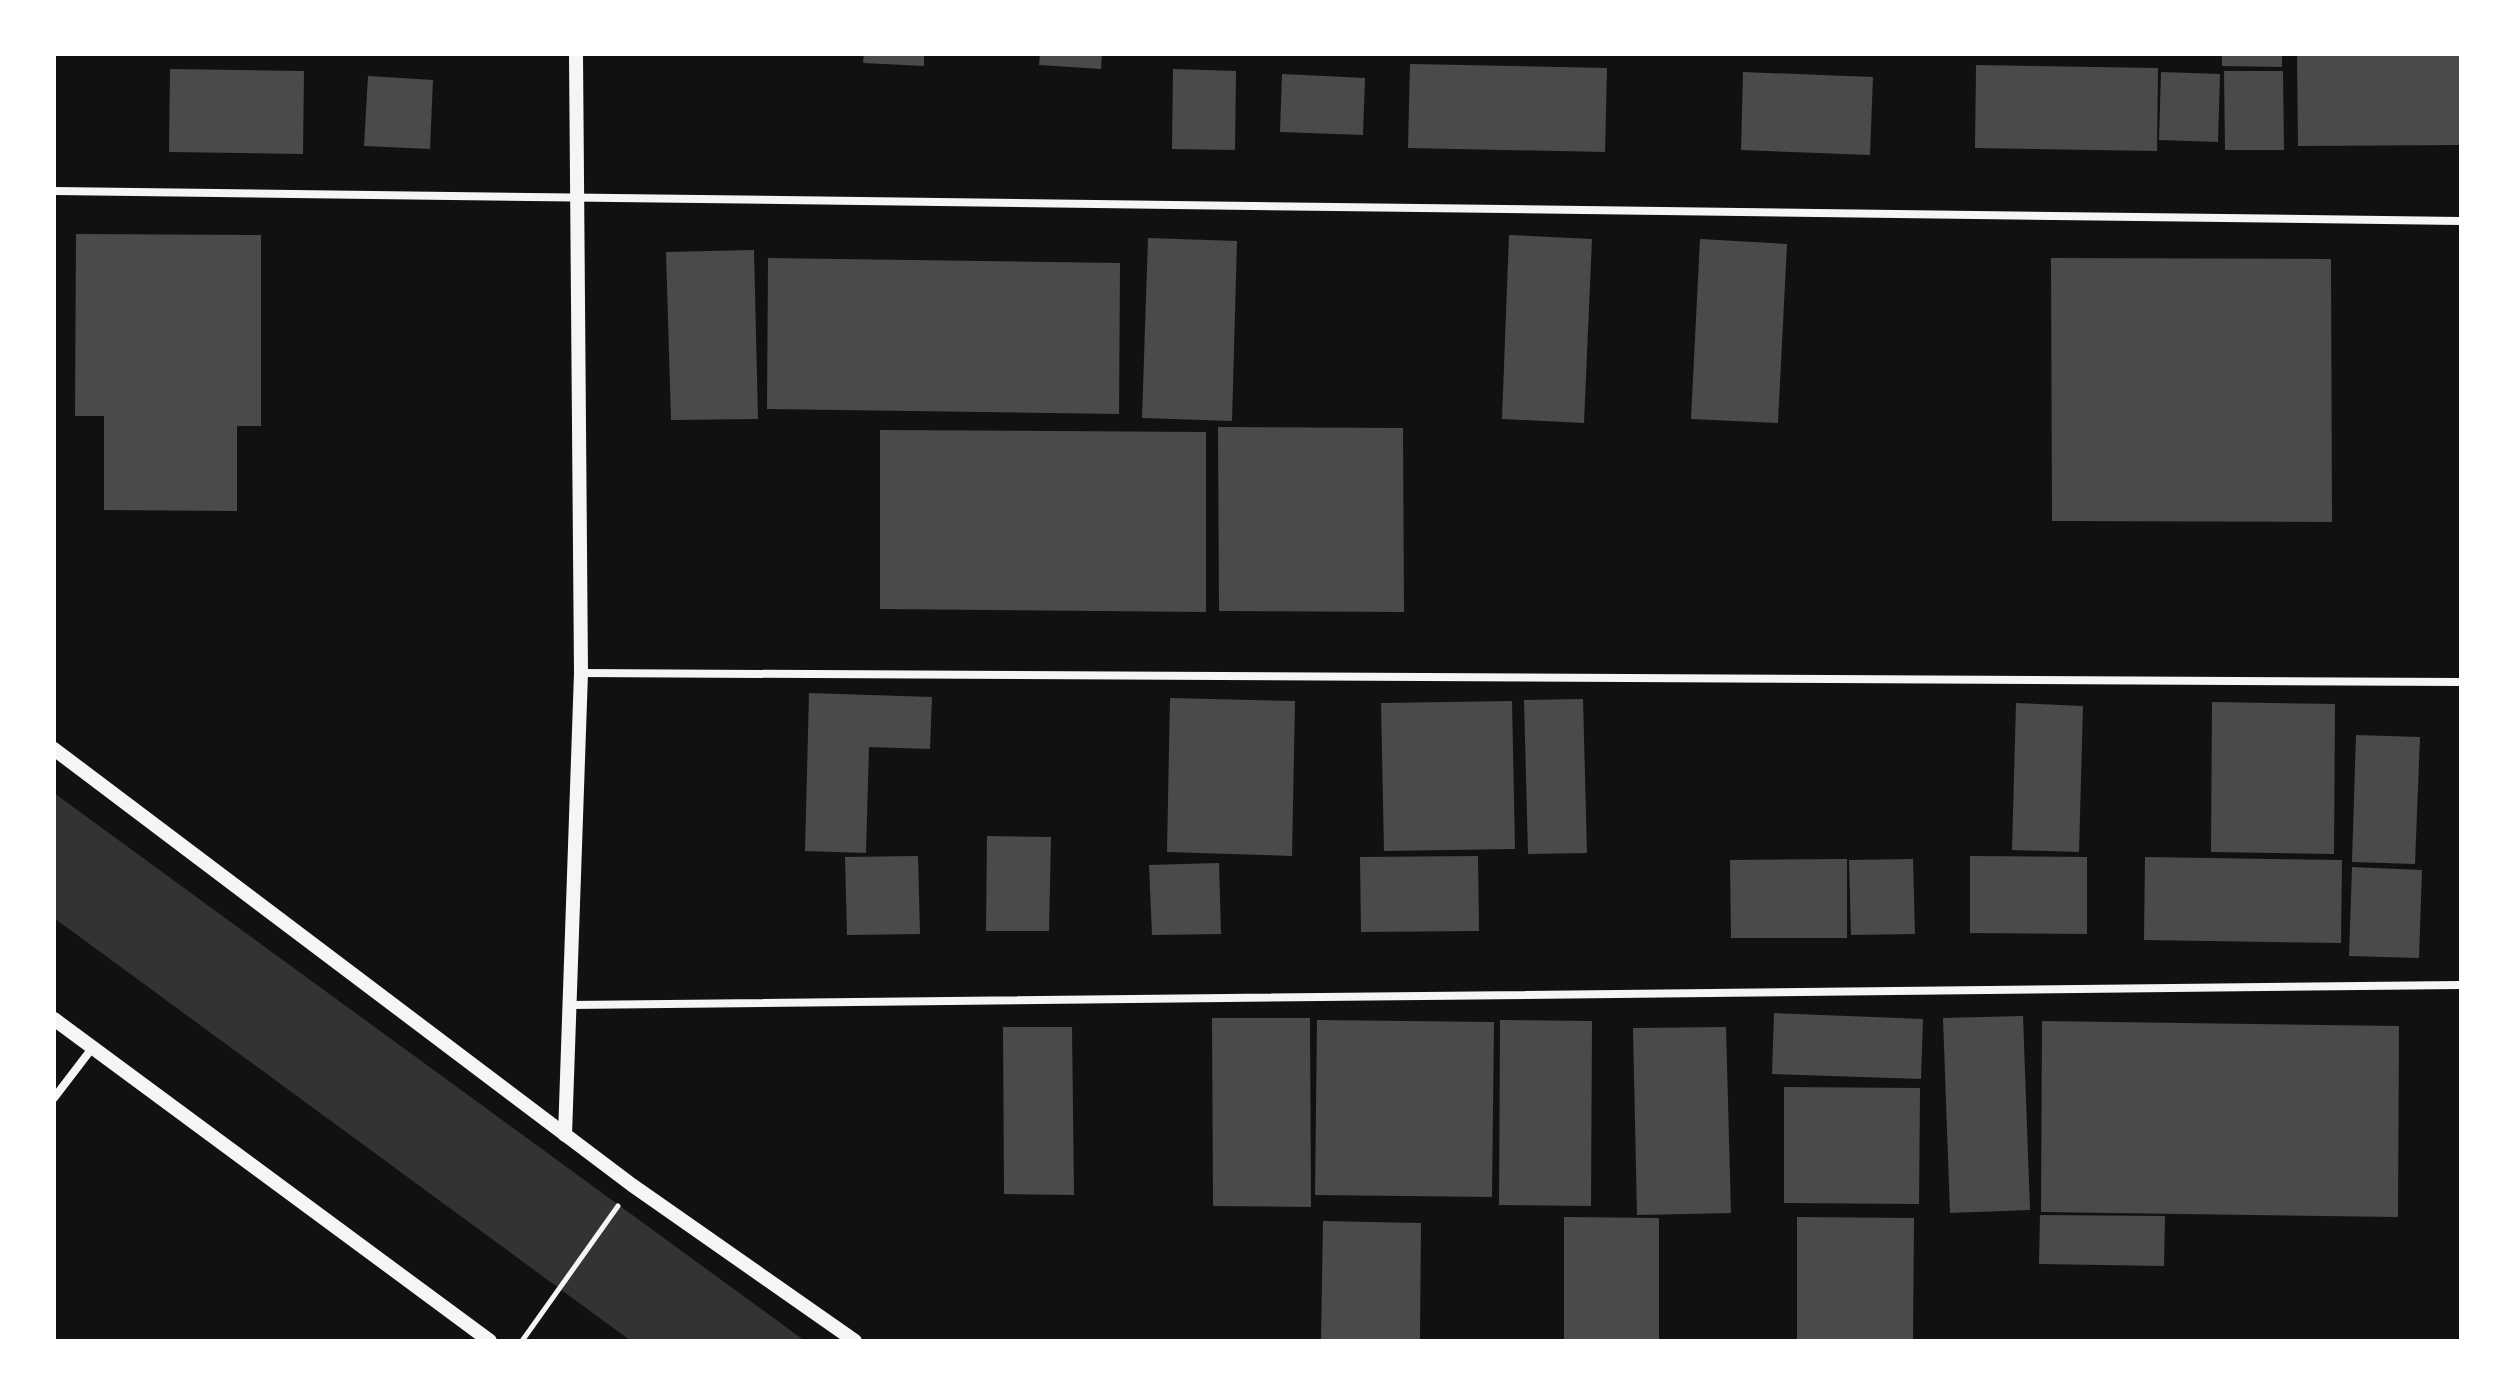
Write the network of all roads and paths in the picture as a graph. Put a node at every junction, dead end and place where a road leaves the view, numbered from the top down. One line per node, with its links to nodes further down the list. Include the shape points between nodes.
1 (576, 54): 3 (street)
2 (54, 191): 3 (street)
3 (577, 200): 4 (street); 5 (street)
4 (2461, 221)
5 (581, 673): 6 (street); 9 (street)
6 (2461, 682)
7 (54, 749): 13 (street)
8 (2461, 985): 9 (street)
9 (570, 1005): 13 (street)
10 (54, 1019): 11 (street)
11 (93, 1047): 12 (street); 15 (street)
12 (54, 1098)
13 (565, 1135): 17 (street)
14 (623, 1199): 16 (path)
15 (490, 1341)
16 (522, 1341)
17 (855, 1341)

